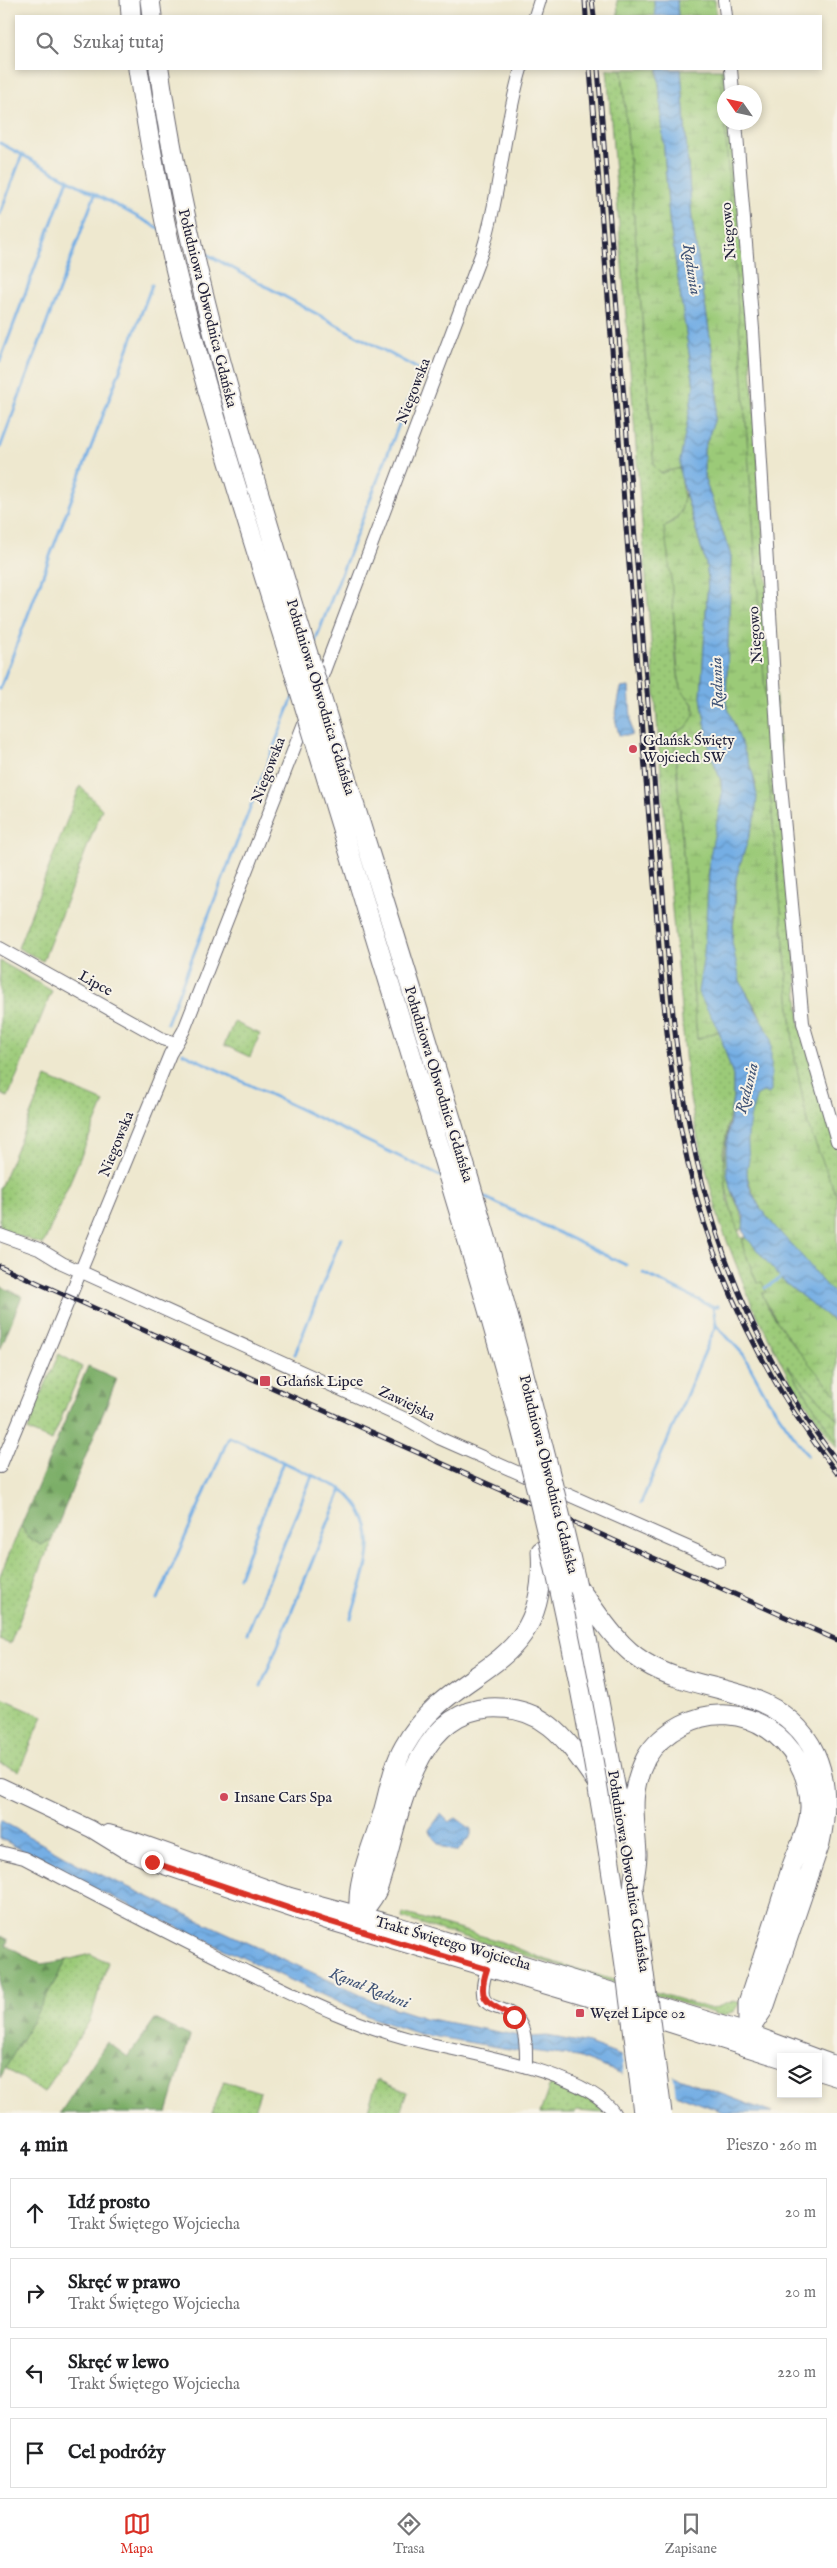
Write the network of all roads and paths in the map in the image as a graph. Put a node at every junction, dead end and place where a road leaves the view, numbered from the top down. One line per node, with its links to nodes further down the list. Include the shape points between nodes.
1 (130, 0): 5 (highway)
2 (150, 0): 6 (highway)
3 (540, 0): 7 (street)
4 (724, 0): 8 (street)
5 (132, 15)
6 (152, 15)
7 (535, 15)
8 (726, 15)
9 (138, 70): 21 (highway, Południowa Obwodnica Gdańska, bridge, via 157,184 209,396 455,1196)
10 (158, 70): 23 (highway, Południowa Obwodnica Gdańska, bridge, via 186,222 223,372 498,1277 549,1466)
11 (521, 70): 16 (street, Niegowska, via 506,135 497,200 482,252 336,640)
12 (730, 70): 13 (street)
13 (732, 85)
14 (737, 130): 17 (street, Niegowo, via 754,346 779,764 803,1023)
15 (0, 948): 16 (street, Lipce, via 163,1039)
16 (176, 1043): 19 (street, Niegowska)
17 (837, 1141)
18 (0, 1235): 19 (street, Zawiejska, via 40,1249)
19 (81, 1270): 20 (street, Niegowska); 22 (street, Zawiejska, via 410,1421 440,1438)
20 (0, 1467)
21 (537, 1491): 24 (highway, Południowa Obwodnica Gdańska, bridge); 27 (highway, bridge, via 536,1525 542,1576 534,1616 520,1640 509,1651 444,1700 413,1732 396,1764)
22 (718, 1561)
23 (577, 1586): 28 (highway, Południowa Obwodnica Gdańska); 30 (highway, via 617,1638 637,1658 685,1680 770,1706 790,1719 810,1743 820,1763 826,1790 826,1815 820,1843)
24 (598, 1784): 27 (highway, via 564,1738 541,1719 519,1710 500,1708 467,1713 448,1724 426,1747); 41 (highway, Południowa Obwodnica Gdańska, bridge, via 622,1933)
25 (0, 1786): 29 (main road, Trakt Świętego Wojciecha, via 152,1862)
26 (0, 1852): 36 (street, via 24,1858 270,1983 376,2029)
27 (377, 1860): 29 (highway, via 360,1887)
28 (633, 1888): 30 (highway, via 637,1855 633,1832 634,1796 636,1781 647,1756 665,1735 688,1722 723,1715 751,1720 772,1730 788,1744 802,1767 810,1793 809,1818); 42 (highway, Południowa Obwodnica Gdańska, bridge)
29 (358, 1922): 31 (main road, Trakt Świętego Wojciecha); 32 (main road, Trakt Świętego Wojciecha)
30 (781, 1933): 32 (highway, via 748,2003)
31 (487, 1969): 32 (main road, Trakt Świętego Wojciecha); 36 (street, Trakt Świętego Wojciecha, via 482,1995 486,2002 518,2021 523,2032)
32 (746, 2039): 33 (main road, Trakt Świętego Wojciecha); 34 (main road, Trakt Świętego Wojciecha)
33 (801, 2053)
34 (777, 2057)
35 (822, 2059): 37 (main road, Trakt Świętego Wojciecha)
36 (526, 2062): 40 (street, via 584,2087)
37 (837, 2065)
38 (822, 2073): 39 (main road)
39 (837, 2078)
40 (614, 2113)
41 (644, 2113)
42 (662, 2113)

